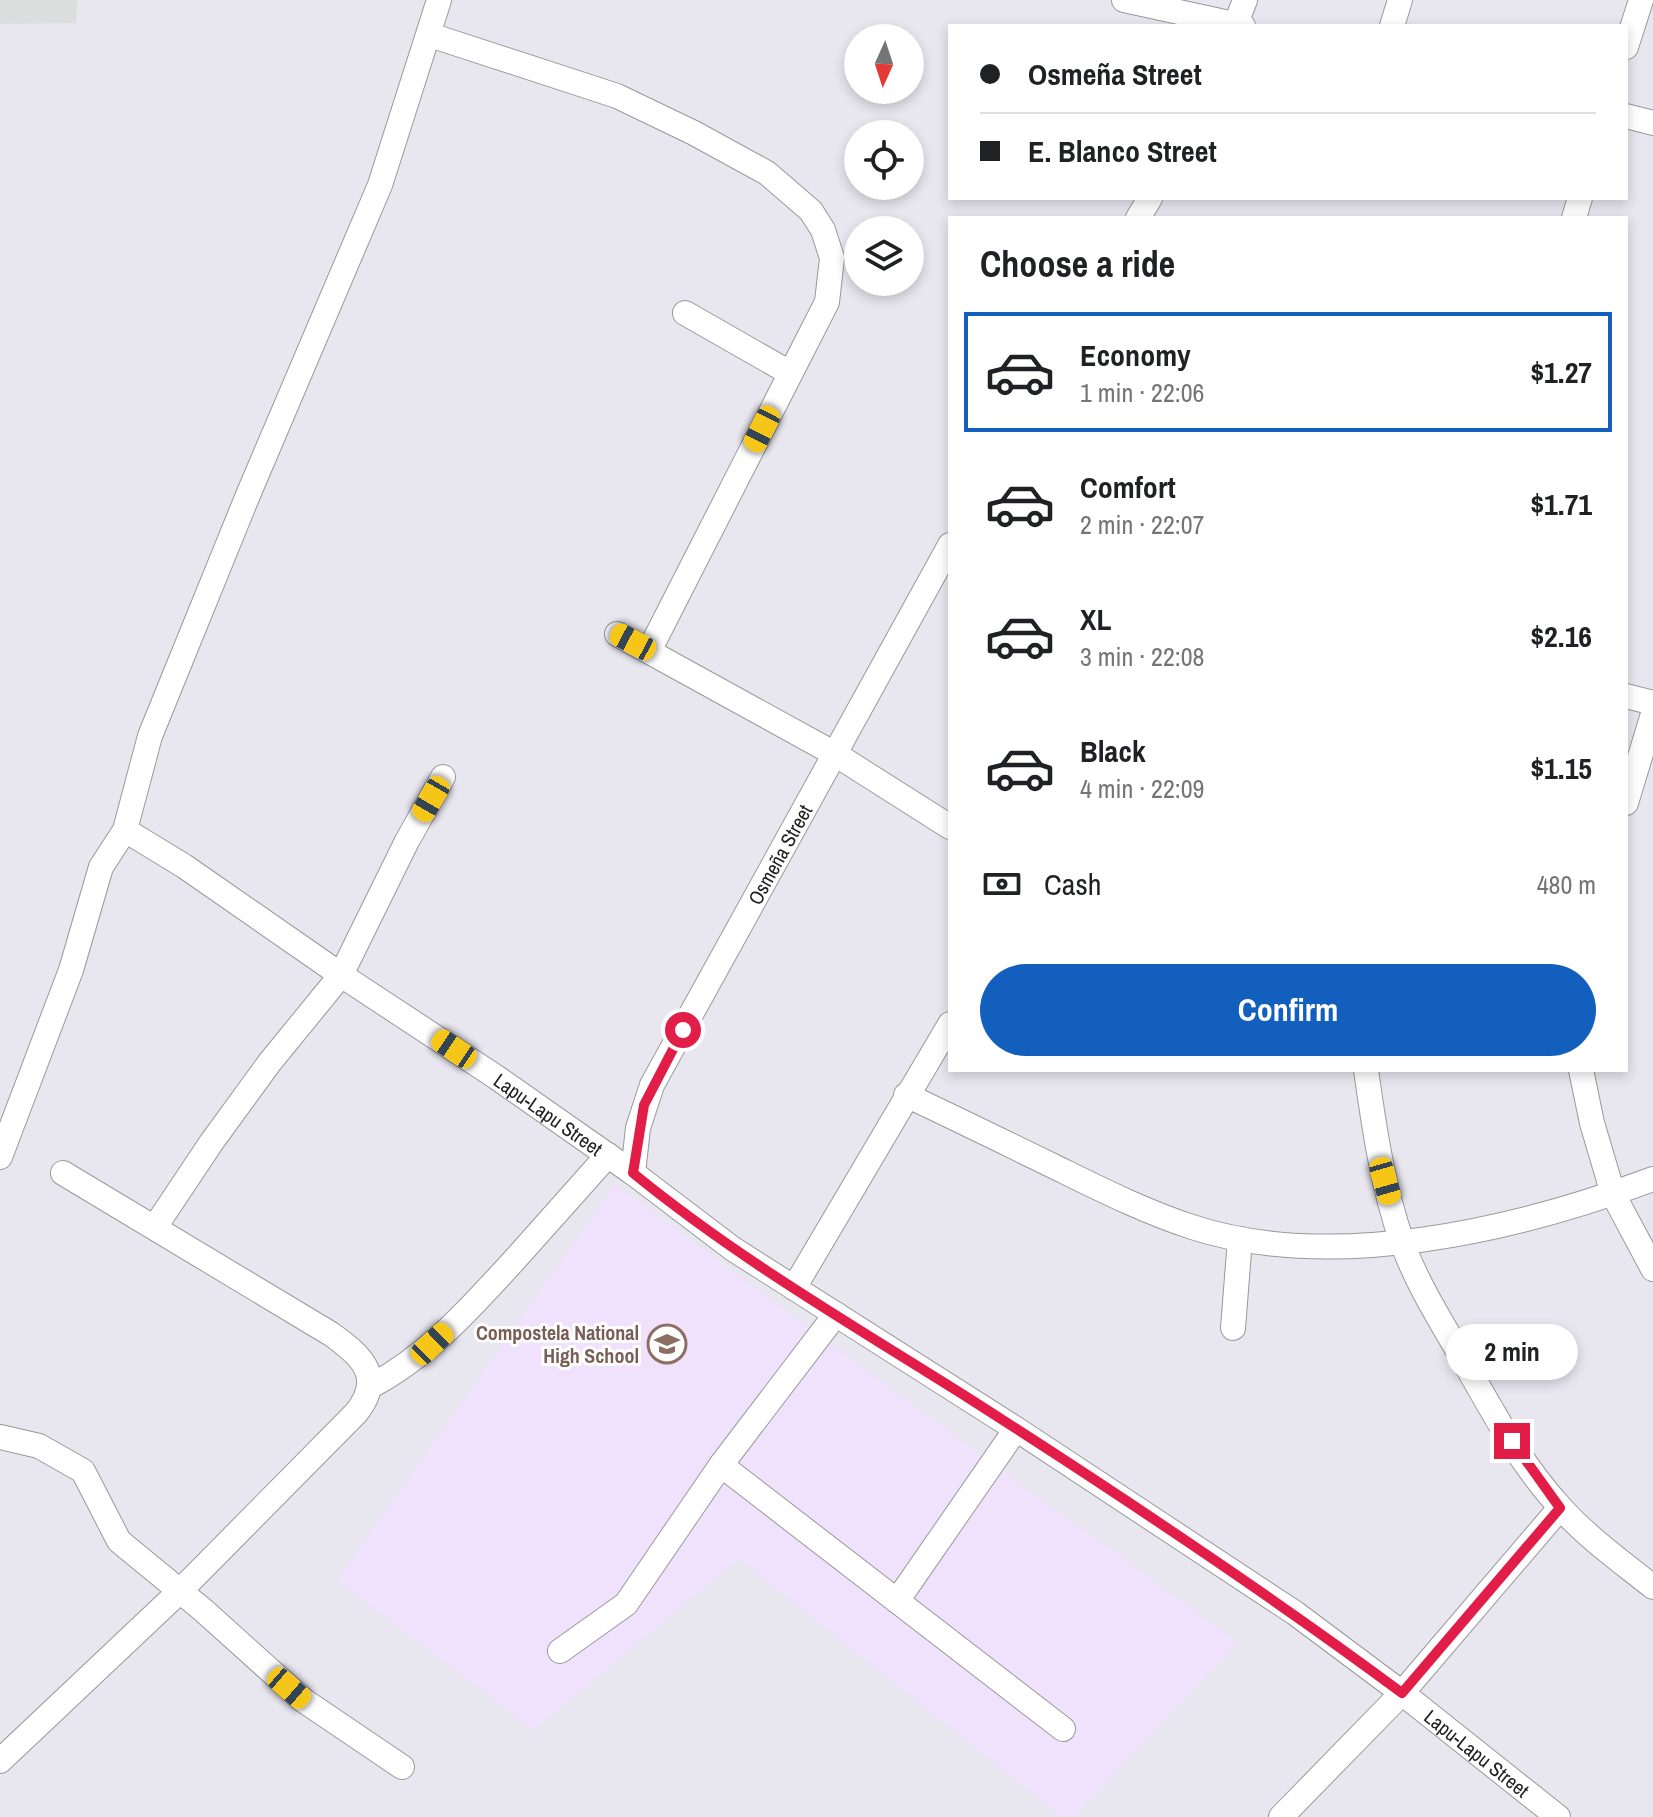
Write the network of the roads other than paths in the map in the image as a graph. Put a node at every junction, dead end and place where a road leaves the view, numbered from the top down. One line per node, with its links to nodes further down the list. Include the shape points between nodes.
1 (439, 0): 9 (street)
2 (1124, 0): 6 (street)
3 (1245, 0): 7 (street)
4 (1400, 0): 8 (street)
5 (1641, 0): 10 (street)
6 (1233, 24)
7 (1238, 24)
8 (1393, 24)
9 (430, 35): 14 (street, via 617,96 767,173 793,194 823,230 832,269 827,302); 25 (street, via 380,185 150,736)
10 (1628, 41)
11 (1628, 117): 12 (street)
12 (1653, 123)
13 (685, 313): 14 (street)
14 (790, 373): 17 (street)
15 (948, 549): 21 (street, Osmeña Street)
16 (617, 634): 17 (street)
17 (649, 651): 21 (street)
18 (1628, 697): 19 (street)
19 (1653, 703)
20 (1653, 714): 23 (street)
21 (835, 754): 24 (street); 34 (street, Osmeña Street, via 652,1085 638,1128)
22 (443, 777): 26 (street)
23 (1628, 796)
24 (948, 826)
25 (125, 830): 26 (street, Lapu-Lapu Street); 32 (street, via 101,867 71,970)
26 (341, 975): 31 (street, Lapu-Lapu Street); 37 (street, via 261,1073)
27 (948, 1027): 30 (street)
28 (1366, 1072): 39 (street, via 1385,1181)
29 (1581, 1072): 36 (street)
30 (906, 1095): 38 (street, via 1149,1211); 41 (street)
31 (608, 1155): 34 (street, Lapu-Lapu Street); 44 (street, via 483,1295 398,1372)
32 (0, 1157)
33 (63, 1173): 37 (street)
34 (633, 1173): 41 (street, Lapu-Lapu Street, via 704,1229)
35 (1653, 1179): 36 (street)
36 (1613, 1194): 39 (street); 40 (street)
37 (155, 1227): 44 (street, via 355,1351)
38 (1240, 1239): 39 (street, via 1307,1246); 43 (street)
39 (1403, 1244): 48 (street, via 1485,1398)
40 (1653, 1269)
41 (794, 1288): 42 (street, Lapu-Lapu Street)
42 (836, 1314): 45 (street, Lapu-Lapu Street); 47 (street)
43 (1233, 1328)
44 (371, 1386): 50 (street, via 356,1413)
45 (1016, 1429): 51 (street); 53 (street, Lapu-Lapu Street, via 1295,1613)
46 (0, 1437): 50 (street, via 39,1446 83,1471 119,1541)
47 (721, 1465): 51 (street); 52 (street, via 626,1604)
48 (1560, 1508): 49 (street); 53 (street)
49 (1653, 1587)
50 (180, 1591): 55 (street); 56 (street, via 303,1700)
51 (897, 1601): 54 (street)
52 (560, 1651)
53 (1402, 1693): 57 (street); 58 (street, Lapu-Lapu Street)
54 (1063, 1729)
55 (0, 1761)
56 (402, 1767)
57 (1281, 1817)
58 (1558, 1817)

